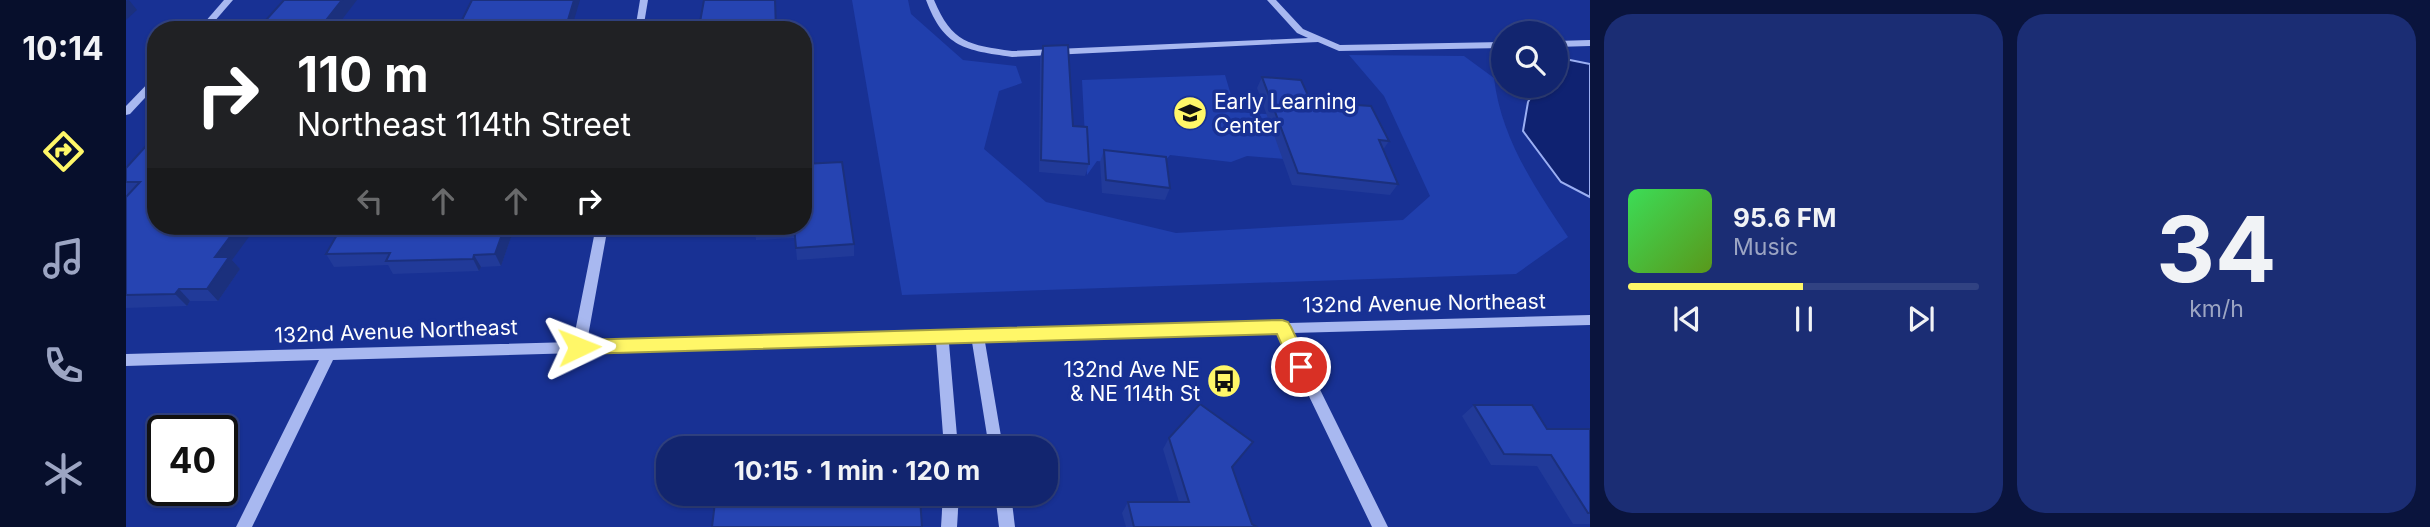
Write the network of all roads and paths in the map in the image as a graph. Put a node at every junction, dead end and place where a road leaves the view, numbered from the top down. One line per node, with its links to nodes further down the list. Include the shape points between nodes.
1 (229, 0): 5 (street)
2 (644, 0): 6 (street)
3 (930, 0): 7 (street, via 946,34 957,42 1012,54)
4 (1271, 0): 7 (street, via 1300,31)
5 (210, 21)
6 (640, 21)
7 (1317, 40): 10 (street, via 1339,48)
8 (1589, 43): 9 (street)
9 (1568, 44)
10 (1491, 45)
11 (147, 90): 12 (street)
12 (126, 113)
13 (600, 235): 18 (street)
14 (1590, 320): 15 (street, 132nd Avenue Northeast)
15 (1282, 327): 16 (street, 132nd Avenue Northeast); 28 (street)
16 (977, 335): 17 (street, 132nd Avenue Northeast); 22 (street)
17 (942, 336): 18 (street, 132nd Avenue Northeast); 21 (street)
18 (579, 347): 19 (street, 132nd Avenue Northeast)
19 (329, 354): 20 (street, 132nd Avenue Northeast); 25 (street)
20 (126, 360)
21 (950, 436)
22 (994, 436)
23 (950, 506): 26 (street)
24 (1004, 506): 27 (street)
25 (244, 527)
26 (949, 527)
27 (1007, 527)
28 (1380, 527)

